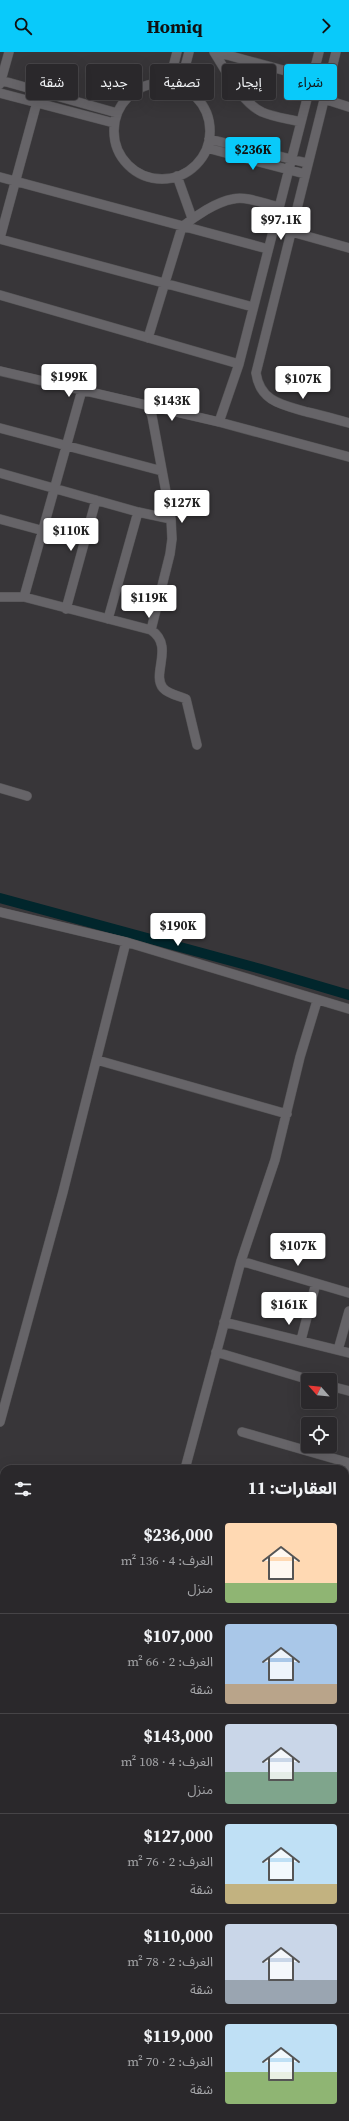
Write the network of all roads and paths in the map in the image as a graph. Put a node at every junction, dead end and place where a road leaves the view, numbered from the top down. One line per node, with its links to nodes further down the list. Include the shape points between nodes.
1 (9, 52): 14 (street)
2 (177, 52): 9 (street)
3 (189, 52): 10 (street)
4 (215, 52): 8 (street); 24 (street, via 253,106 263,112)
5 (252, 52): 8 (street)
6 (319, 52): 11 (street)
7 (336, 52): 12 (street)
8 (250, 62): 13 (street)
9 (174, 64)
10 (186, 64)
11 (316, 64)
12 (333, 64)
13 (284, 71)
14 (0, 81): 23 (street)
15 (150, 84): 23 (street, via 132,92)
16 (0, 93): 21 (street)
17 (198, 100): 26 (street, via 208,120)
18 (306, 100): 24 (street)
19 (324, 100): 28 (street)
20 (327, 100): 22 (street)
21 (37, 102): 25 (street); 33 (street)
22 (349, 107)
23 (117, 113): 25 (street)
24 (301, 122): 27 (street)
25 (114, 123): 31 (street, via 114,137 125,162 149,177 163,179)
26 (208, 144): 27 (street); 29 (street); 31 (street, via 200,160)
27 (291, 160): 28 (street); 29 (street)
28 (307, 163): 30 (street)
29 (289, 170): 30 (street); 34 (street)
30 (305, 174): 37 (street)
31 (177, 176): 35 (street)
32 (0, 177): 33 (street)
33 (15, 181): 36 (street); 38 (street)
34 (279, 207): 35 (street, via 234,198); 40 (street)
35 (192, 218): 36 (street)
36 (182, 227): 40 (street); 41 (street)
37 (292, 232): 39 (street); 50 (street, via 256,372 257,383 262,391 279,404)
38 (0, 238): 41 (street)
39 (349, 248)
40 (268, 249): 43 (street)
41 (164, 283): 43 (street); 44 (street)
42 (0, 295): 44 (street)
43 (253, 307): 45 (street)
44 (148, 338): 45 (street)
45 (239, 364): 49 (street)
46 (0, 371): 47 (street)
47 (82, 390): 48 (street); 52 (street)
48 (148, 406): 49 (street); 54 (street)
49 (219, 422): 53 (street)
50 (349, 423)
51 (0, 428): 52 (street)
52 (67, 446): 54 (street); 56 (street)
53 (349, 457)
54 (162, 471): 60 (street)
55 (0, 473): 56 (street)
56 (56, 488): 57 (street); 61 (street)
57 (96, 500): 58 (street); 64 (street)
58 (138, 512): 60 (street); 65 (street)
59 (0, 519): 61 (street)
60 (171, 519): 66 (street, via 170,554)
61 (44, 531): 63 (street)
62 (0, 597): 63 (street)
63 (24, 597): 64 (street)
64 (66, 609): 65 (street)
65 (108, 619): 66 (street)
66 (151, 630): 67 (street, via 162,642 162,687 186,699)
67 (197, 745)
68 (0, 788): 69 (street)
69 (27, 796)
70 (0, 912): 71 (street)
71 (126, 942): 72 (street); 74 (street)
72 (317, 1001): 73 (street); 75 (street, via 300,1057)
73 (349, 1009)
74 (97, 1060): 75 (street); 88 (street, via 64,1192)
75 (287, 1114): 76 (street, via 275,1160)
76 (241, 1261): 77 (street); 80 (street)
77 (316, 1283): 78 (street); 81 (street)
78 (349, 1293)
79 (349, 1311): 82 (street)
80 (224, 1322): 81 (street); 83 (street)
81 (301, 1340): 82 (street)
82 (338, 1350): 84 (street)
83 (216, 1352): 85 (street); 91 (street)
84 (349, 1353)
85 (301, 1377)
86 (337, 1388): 87 (street)
87 (349, 1391)
88 (0, 1422)
89 (242, 1432): 90 (street)
90 (349, 1463)
91 (186, 1465)

